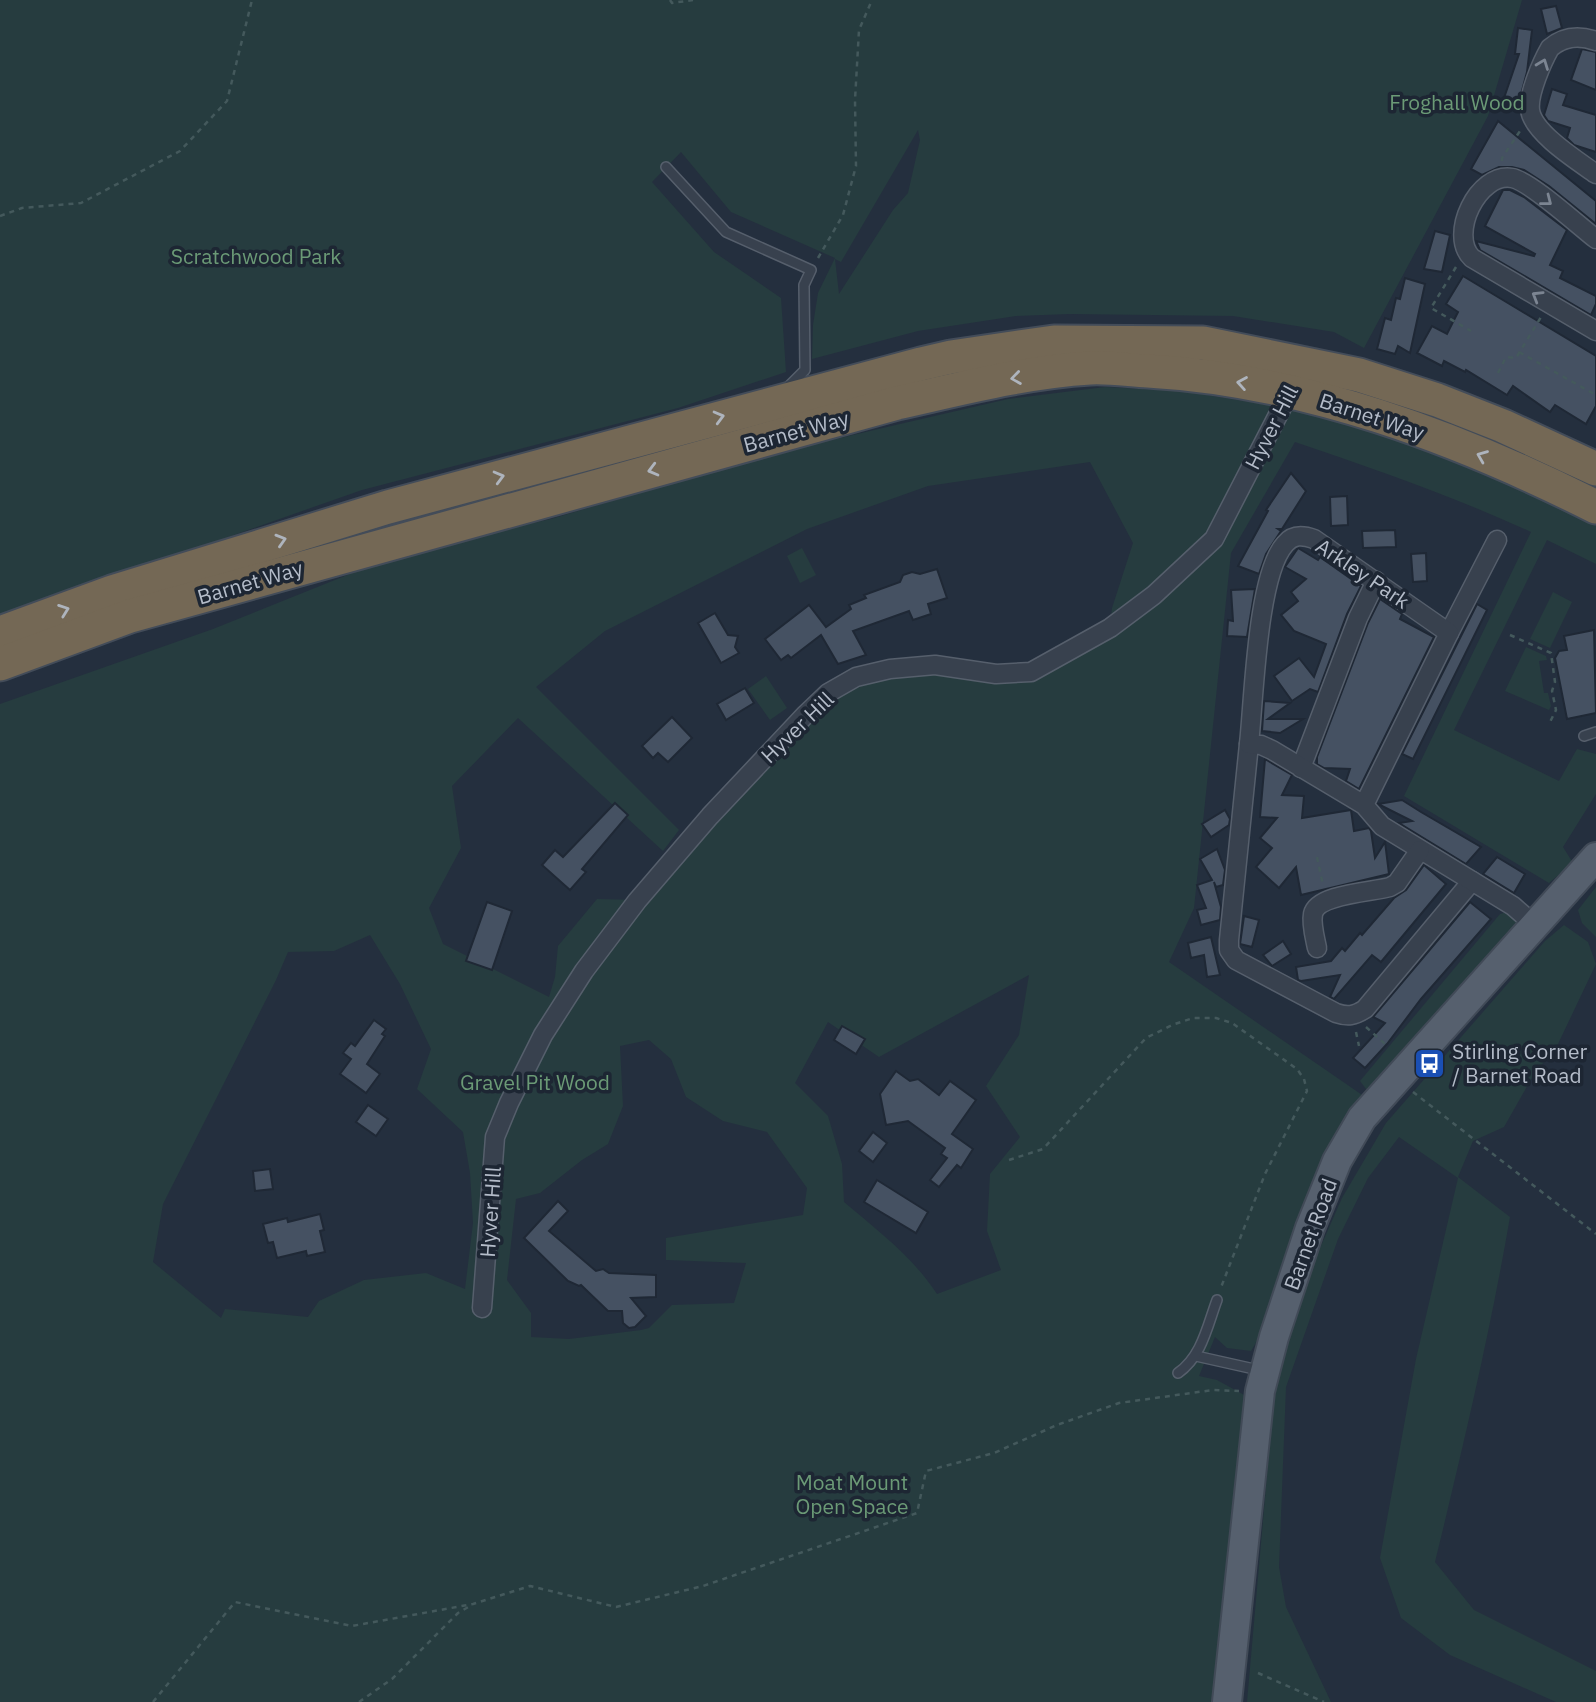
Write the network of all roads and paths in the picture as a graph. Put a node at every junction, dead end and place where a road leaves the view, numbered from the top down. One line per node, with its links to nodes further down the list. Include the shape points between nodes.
1 (252, 0): 10 (path, via 227,101 180,151 81,203 22,208)
2 (670, 0): 3 (path)
3 (693, 0)
4 (872, 0): 13 (path, via 859,30 856,166 843,215)
5 (1596, 41): 6 (street, one-way to 5, via 1530,99 1550,48 1566,38)
6 (1532, 117): 8 (street, via 1541,130); 9 (path, via 1502,158)
7 (666, 167): 13 (lane, via 726,232)
8 (1596, 174)
9 (1505, 178): 11 (street, one-way to 11, via 1526,184); 12 (street, via 1491,182 1472,202 1463,236)
10 (0, 216)
11 (1596, 239)
12 (1467, 253): 14 (street, one-way to 12); 15 (path, via 1431,308)
13 (811, 270): 19 (lane, via 804,285)
14 (1549, 303): 16 (street); 17 (path)
15 (1471, 331)
16 (1596, 331)
17 (1519, 352): 20 (path, via 1516,358 1506,357); 23 (path)
18 (1309, 363): 21 (highway, Barnet Way, via 1203,343 1054,342); 22 (street, Hyver Hill, via 1297,374); 25 (highway, Barnet Way, via 1437,400)
19 (805, 370): 21 (lane); 24 (lane)
20 (1498, 373)
21 (825, 382): 24 (highway, Barnet Way)
22 (1291, 391): 26 (highway, Barnet Way, one-way to 22, via 1545,481 1373,413); 32 (highway, Barnet Way, one-way to 32, via 1187,373 1091,368 1007,379 897,403 130,616); 52 (street, Hyver Hill, via 1214,539 1154,595 1110,628 1031,672 996,674 936,665 890,668 856,677 828,693 710,816 584,971 542,1035 509,1103 495,1138)
23 (1596, 395)
24 (774, 402): 29 (highway, Barnet Way, one-way to 24, via 388,507)
25 (1596, 468)
26 (1596, 507)
27 (1497, 540): 30 (street)
28 (1377, 581): 30 (street, Arkley Park); 36 (street, Arkley Park, via 1314,539 1299,536 1284,545 1266,590); 37 (street, via 1357,618)
29 (0, 633)
30 (1449, 633): 38 (street)
31 (1510, 635): 33 (path, via 1551,653 1556,710)
32 (0, 664)
33 (1549, 724)
34 (1596, 732): 35 (lane)
35 (1584, 736)
36 (1250, 744): 37 (street, via 1272,750); 46 (street, Arkley Park, via 1229,950 1236,960 1336,1013)
37 (1301, 768): 38 (street)
38 (1364, 805): 39 (street, via 1382,825)
39 (1420, 850): 42 (street); 43 (street, via 1390,887)
40 (1596, 857): 44 (main road, Barnet Road)
41 (1318, 858): 43 (path)
42 (1472, 881): 44 (street); 46 (street, via 1365,1009)
43 (1325, 900): 45 (street, via 1312,916)
44 (1536, 926): 48 (main road, Barnet Road)
45 (1317, 948)
46 (1353, 1016): 47 (path)
47 (1385, 1044)
48 (1396, 1079): 50 (path); 55 (main road, Barnet Road, via 1362,1118 1337,1160 1310,1228)
49 (1009, 1160): 51 (path, via 1043,1149 1146,1038 1193,1018 1232,1023 1297,1069 1307,1091 1265,1174)
50 (1596, 1234)
51 (1217, 1300): 53 (lane)
52 (482, 1308)
53 (1196, 1356): 54 (lane); 55 (lane)
54 (1178, 1373)
55 (1263, 1381): 56 (path, via 1119,1403 995,1453 926,1471 917,1513 703,1586 616,1607 530,1586); 60 (main road, Barnet Road)
56 (473, 1604): 58 (path, via 352,1626 234,1602); 59 (path, via 458,1613 392,1679)
57 (1258, 1673): 61 (path)
58 (153, 1702)
59 (359, 1702)
60 (1227, 1702)
61 (1324, 1702)

